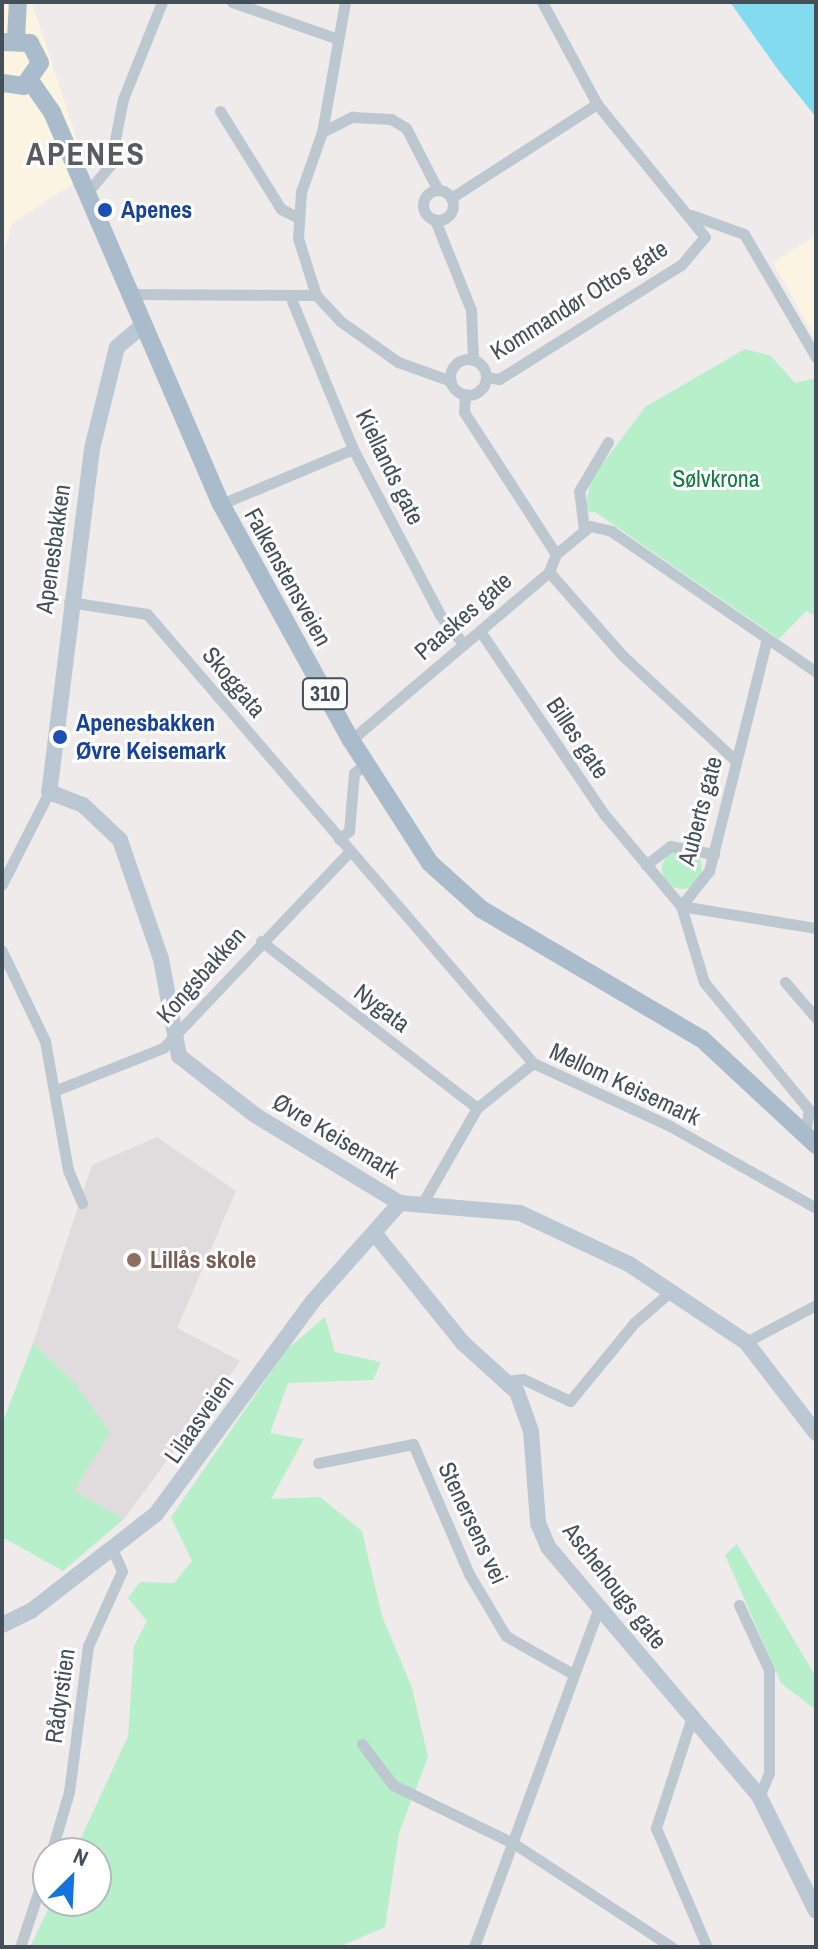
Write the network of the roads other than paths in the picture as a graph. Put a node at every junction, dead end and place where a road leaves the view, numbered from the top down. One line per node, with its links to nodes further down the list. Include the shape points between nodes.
1 (18, 2): 7 (main road)
2 (162, 2): 14 (street, via 123,99 110,165)
3 (232, 2): 6 (street)
4 (345, 2): 6 (street)
5 (542, 2): 10 (street)
6 (338, 39): 12 (street)
7 (9, 40): 8 (main road, via 39,55)
8 (31, 82): 9 (main road); 14 (main road, Falkenstensveien / 310, via 52,112)
9 (2, 83)
10 (597, 104): 15 (street); 16 (street)
11 (220, 111): 17 (street, via 281,209)
12 (322, 132): 13 (street, via 352,117 391,119 406,128); 17 (street)
13 (438, 190): 15 (street); 18 (street, via 423,206)
14 (86, 194): 19 (main road, Falkenstensveien / 310)
15 (451, 198): 18 (street, via 451,212)
16 (691, 215): 23 (street, via 744,234); 25 (street, Kommandør Ottos gate, via 705,237 682,264 499,379)
17 (297, 217): 20 (street)
18 (435, 220): 24 (street, via 471,310)
19 (127, 294): 21 (street); 22 (main road, Falkenstensveien / 310)
20 (316, 295): 21 (street); 26 (street, via 372,346)
21 (292, 301): 29 (street, Kiellands gate)
22 (141, 327): 30 (main road, Falkenstensveien / 310); 34 (main road, Apenesbakken, via 117,347)
23 (816, 357)
24 (473, 360): 25 (street); 26 (street, via 454,366)
25 (486, 377): 27 (street, via 479,391)
26 (451, 381): 27 (street)
27 (465, 394): 32 (street, via 464,412)
28 (608, 442): 31 (street, via 579,491)
29 (353, 449): 30 (street); 37 (street, Kiellands gate)
30 (221, 504): 39 (main road, Falkenstensveien / 310)
31 (584, 530): 32 (street, Paaskes gate); 36 (street, Paaskes gate, via 598,525)
32 (556, 554): 33 (street, Paaskes gate)
33 (549, 572): 35 (street, Paaskes gate); 40 (street, via 623,656)
34 (69, 601): 42 (main road, Apenesbakken); 43 (street, Skoggata, via 147,614)
35 (480, 631): 37 (street, Paaskes gate); 46 (street, Billes gate)
36 (766, 642): 38 (street); 40 (street, Auberts gate)
37 (464, 645): 39 (street, Paaskes gate)
38 (816, 672)
39 (351, 740): 41 (main road, Falkenstensveien / 310)
40 (736, 761): 45 (street, Auberts gate)
41 (366, 764): 43 (street, via 354,773 349,831); 58 (main road, Falkenstensveien / 310, via 453,887 702,1039)
42 (49, 792): 47 (street); 54 (main road, via 83,805 120,840 161,959)
43 (339, 839): 44 (street, Skoggata)
44 (350, 851): 50 (street, Kongsbakken); 55 (street, Skoggata)
45 (714, 854): 46 (street, via 670,846); 48 (street, Auberts gate, via 699,888)
46 (646, 865): 48 (street, Billes gate)
47 (2, 884)
48 (681, 906): 49 (street); 58 (street, Billes gate, via 704,982 809,1110)
49 (816, 928)
50 (261, 941): 54 (street, Kongsbakken); 57 (street, Nygata)
51 (2, 951): 56 (street, via 45,1041)
52 (785, 982): 53 (street)
53 (816, 1018)
54 (171, 1040): 56 (street, Kongsbakken, via 154,1054); 60 (main road, Øvre Keisemark, via 210,1085)
55 (533, 1063): 57 (street, Mellom Keisemark); 62 (street, Mellom Keisemark, via 670,1126)
56 (59, 1089): 59 (street, via 68,1170)
57 (477, 1108): 61 (street, Mellom Keisemark)
58 (811, 1138)
59 (82, 1203)
60 (400, 1203): 61 (main road, Øvre Keisemark); 63 (main road, Lilaasveien)
61 (422, 1204): 64 (main road, Øvre Keisemark, via 538,1218)
62 (816, 1208)
63 (375, 1234): 67 (main road, Aschehougs gate, via 463,1343); 70 (main road, Lilaasveien, via 313,1301 180,1487)
64 (670, 1292): 66 (main road, Øvre Keisemark); 67 (street, via 634,1323 570,1401 523,1379)
65 (816, 1305): 66 (street)
66 (746, 1342): 68 (main road, Øvre Keisemark)
67 (508, 1381): 72 (main road, Aschehougs gate, via 527,1412 544,1537)
68 (816, 1433)
69 (318, 1463): 74 (street, Stenersens vei, via 413,1444 469,1574 506,1636)
70 (113, 1551): 73 (main road, Lilaasveien); 78 (street, Rådyrstien, via 122,1571 88,1646 69,1792)
71 (739, 1605): 77 (street, via 769,1670 769,1773)
72 (599, 1608): 74 (street); 75 (main road, Aschehougs gate)
73 (2, 1625)
74 (573, 1674): 79 (street)
75 (691, 1720): 77 (main road, Aschehougs gate); 85 (street, via 656,1828)
76 (362, 1744): 79 (street, via 393,1785)
77 (759, 1796): 81 (main road, Aschehougs gate)
78 (56, 1837)
79 (513, 1843): 83 (street); 84 (street)
80 (32, 1911): 82 (street)
81 (816, 1911)
82 (20, 1947)
83 (474, 1947)
84 (672, 1947)
85 (707, 1947)

